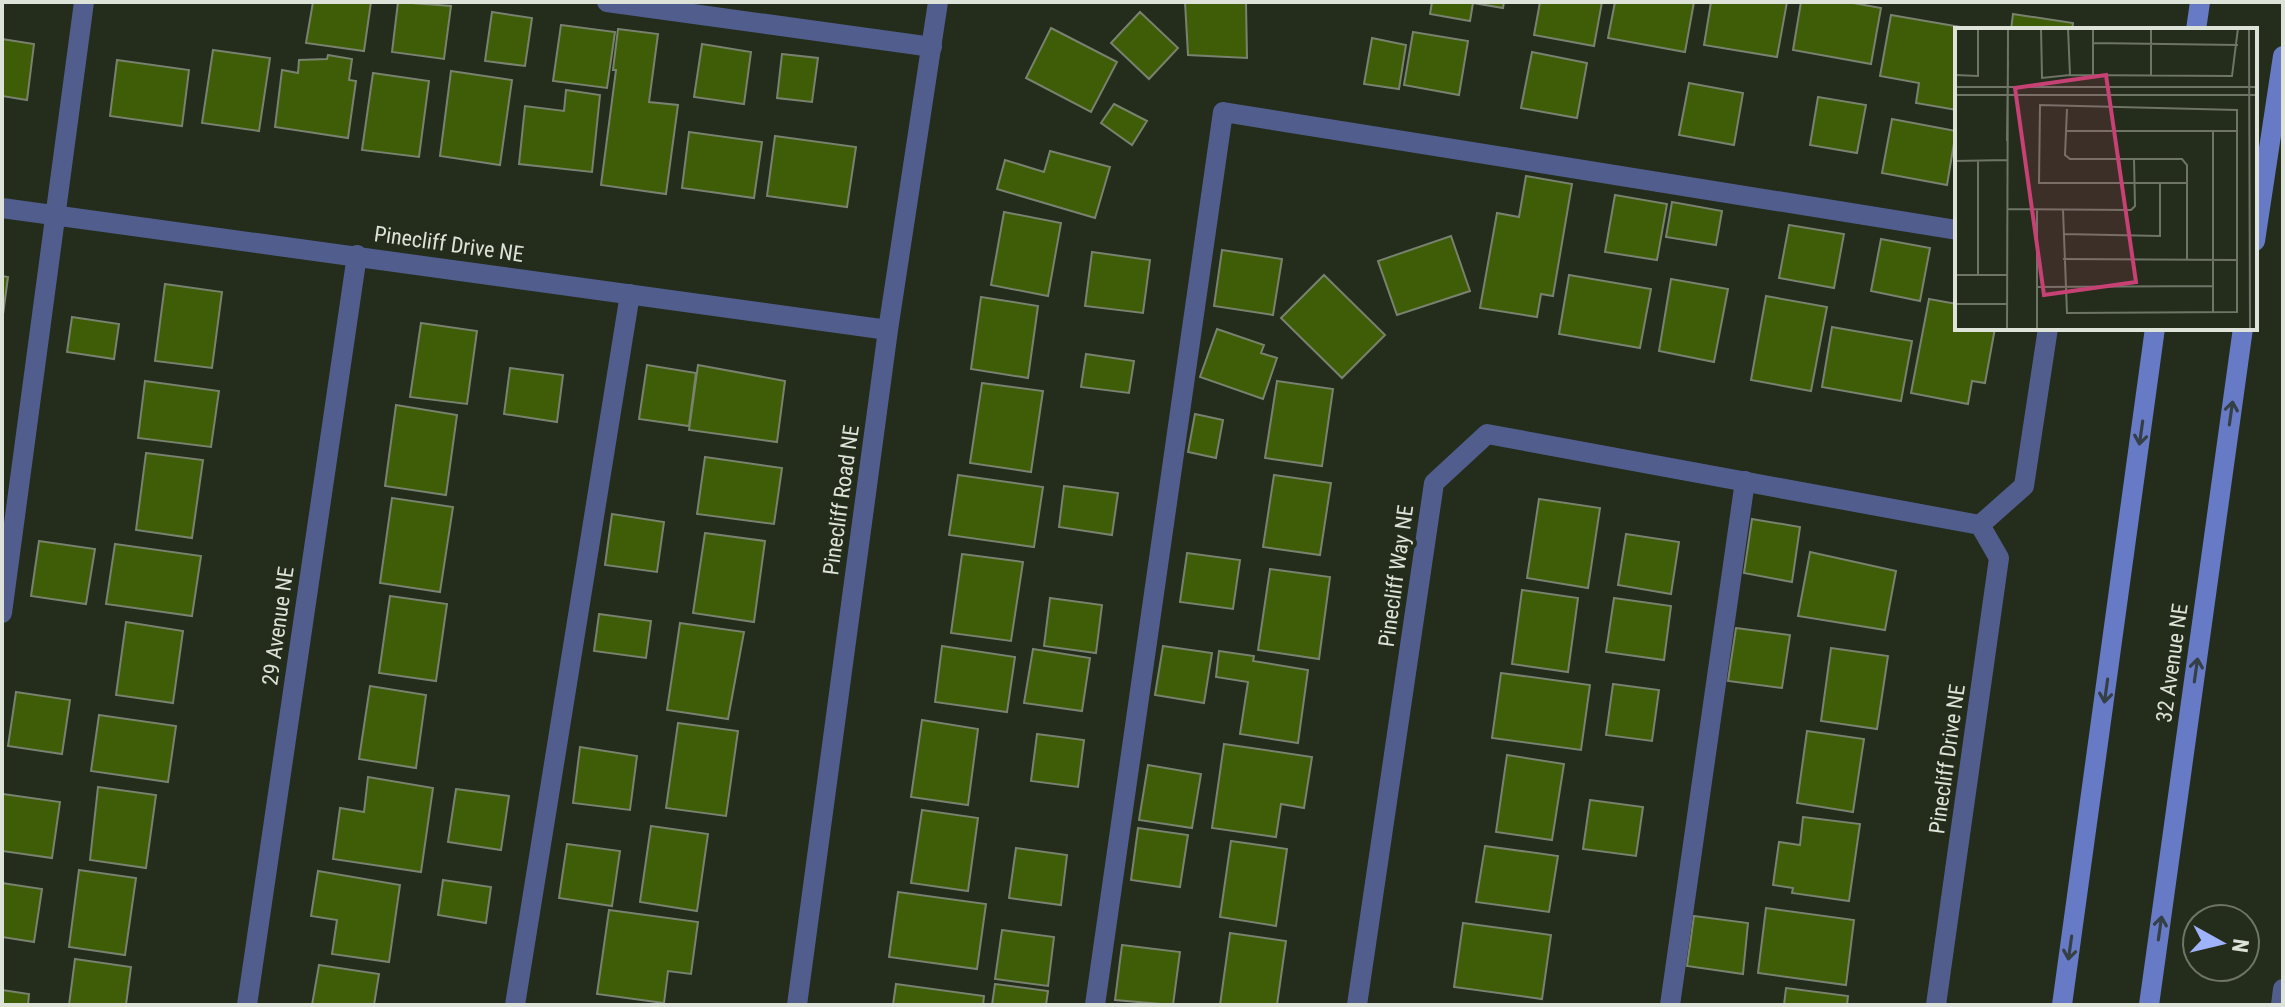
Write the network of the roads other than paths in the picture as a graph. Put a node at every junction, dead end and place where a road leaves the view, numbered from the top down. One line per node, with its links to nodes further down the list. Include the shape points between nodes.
1 (84, 2): 11 (street)
2 (607, 2): 6 (street)
3 (938, 2): 6 (street, Pinecliff Road NE)
4 (2200, 2): 5 (main road)
5 (2196, 28)
6 (932, 47): 16 (street, Pinecliff Road NE)
7 (2283, 56): 9 (main road)
8 (2283, 159): 9 (main road)
9 (2261, 196): 12 (main road)
10 (2, 208): 11 (street, Pinecliff Drive NE)
11 (54, 215): 14 (street, Pinecliff Drive NE); 22 (street)
12 (2257, 226)
13 (1955, 230): 27 (street, via 1223,112)
14 (357, 255): 15 (street, Pinecliff Drive NE); 24 (street, 29 Avenue NE)
15 (630, 294): 16 (street, Pinecliff Drive NE); 25 (street)
16 (888, 330): 26 (street, Pinecliff Road NE)
17 (2048, 330): 21 (street, via 2024,486)
18 (2155, 330): 31 (main road, one-way to 31)
19 (2243, 330): 32 (main road, 32 Avenue NE, one-way to 19)
20 (1745, 481): 21 (street, Pinecliff Way NE); 28 (street, Pinecliff Way NE, via 1487,434 1434,483); 29 (street)
21 (1980, 525): 30 (street, Pinecliff Drive NE, via 1999,558)
22 (2, 613)
23 (2283, 989): 33 (street)
24 (247, 1005)
25 (515, 1005)
26 (797, 1005)
27 (1095, 1005)
28 (1357, 1005)
29 (1670, 1005)
30 (1936, 1005)
31 (2062, 1005)
32 (2149, 1005)
33 (2281, 1005)

